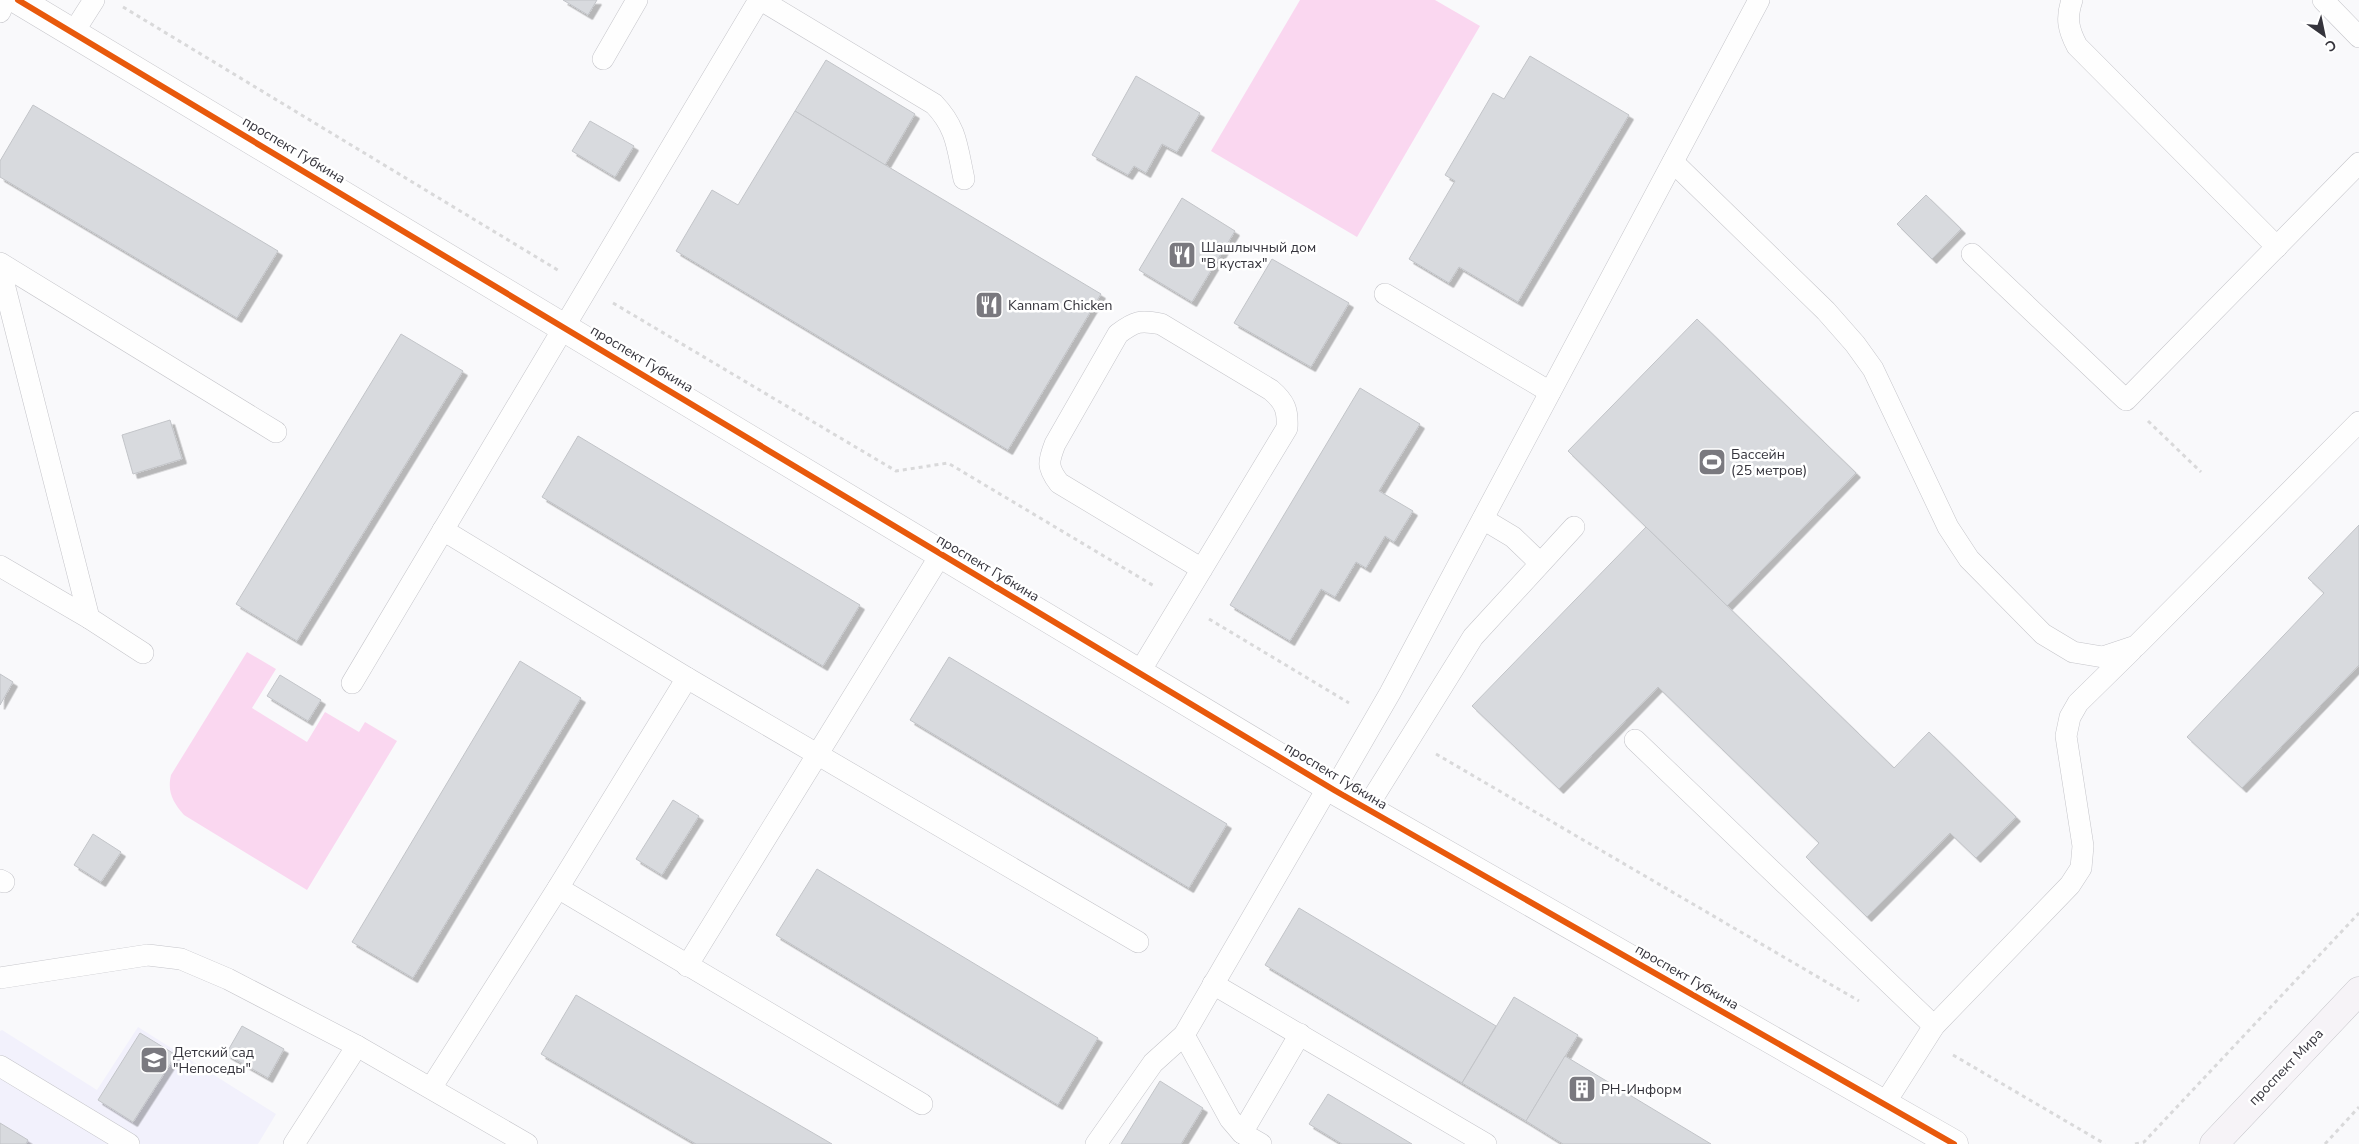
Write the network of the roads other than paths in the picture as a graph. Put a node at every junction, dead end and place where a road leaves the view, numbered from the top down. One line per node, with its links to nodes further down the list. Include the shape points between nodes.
1 (5, 0): 9 (lane)
2 (18, 0): 10 (street, проспект Губкина)
3 (94, 0): 10 (lane)
4 (637, 0): 12 (lane)
5 (760, 0): 15 (lane, via 934,104 947,118 955,136); 21 (lane)
6 (1759, 0): 13 (lane)
7 (2072, 0): 16 (lane, via 2067,14 2069,32 2077,46)
8 (2323, 0): 11 (lane)
9 (0, 12)
10 (73, 33): 21 (street, проспект Губкина)
11 (2359, 37)
12 (603, 59)
13 (1673, 162): 22 (lane); 33 (lane, via 1856,344 1873,369 1948,527 1969,559 2043,634 2073,652 2103,657)
14 (2359, 163): 16 (lane)
15 (964, 179)
16 (2277, 247): 17 (lane, via 2126,400)
17 (1972, 254)
18 (0, 263): 24 (lane)
19 (0, 268): 32 (lane)
20 (1385, 294): 22 (lane)
21 (564, 327): 27 (lane); 28 (street, проспект Губкина)
22 (1550, 392): 25 (lane)
23 (2359, 422): 33 (lane)
24 (276, 432)
25 (1483, 519): 29 (lane, via 1509,534); 40 (lane, via 1374,718)
26 (1574, 527): 29 (lane)
27 (443, 530): 36 (lane); 37 (lane)
28 (942, 554): 35 (street, проспект Губкина); 39 (lane)
29 (1540, 564): 41 (lane, via 1473,637)
30 (0, 566): 32 (lane)
31 (1202, 569): 31 (lane, via 1287,428 1288,412 1283,400 1271,390 1161,324 1144,321 1132,324 1118,334 1048,460 1059,482); 35 (lane)
32 (89, 618): 34 (lane)
33 (2136, 646): 48 (lane, via 2078,703 2070,717 2066,736 2083,846 2081,868 2070,885)
34 (143, 653)
35 (1138, 673): 40 (street, проспект Губкина)
36 (687, 678): 39 (lane); 42 (lane)
37 (352, 683)
38 (1635, 740): 48 (lane)
39 (816, 754): 43 (lane); 44 (lane)
40 (1331, 788): 41 (street, проспект Губкина); 46 (lane)
41 (1366, 809): 54 (street, проспект Губкина)
42 (558, 888): 44 (lane); 53 (lane)
43 (1138, 942)
44 (687, 966): 55 (lane)
45 (0, 978): 51 (lane, via 148,955 181,959 228,979)
46 (1213, 984): 49 (lane); 50 (lane)
47 (2359, 991): 64 (main road, проспект Мира)
48 (1930, 1032): 54 (lane)
49 (1300, 1034): 56 (lane); 62 (lane)
50 (1184, 1035): 56 (lane, via 1230,1119); 60 (lane, via 1153,1063)
51 (357, 1046): 53 (lane); 58 (lane)
52 (0, 1066): 57 (lane)
53 (431, 1088): 59 (lane)
54 (1885, 1103): 63 (street, проспект Губкина)
55 (922, 1104)
56 (1242, 1133): 61 (lane)
57 (129, 1144)
58 (294, 1144)
59 (526, 1144)
60 (1096, 1144)
61 (1261, 1144)
62 (1486, 1144)
63 (1954, 1144)
64 (2214, 1144)

